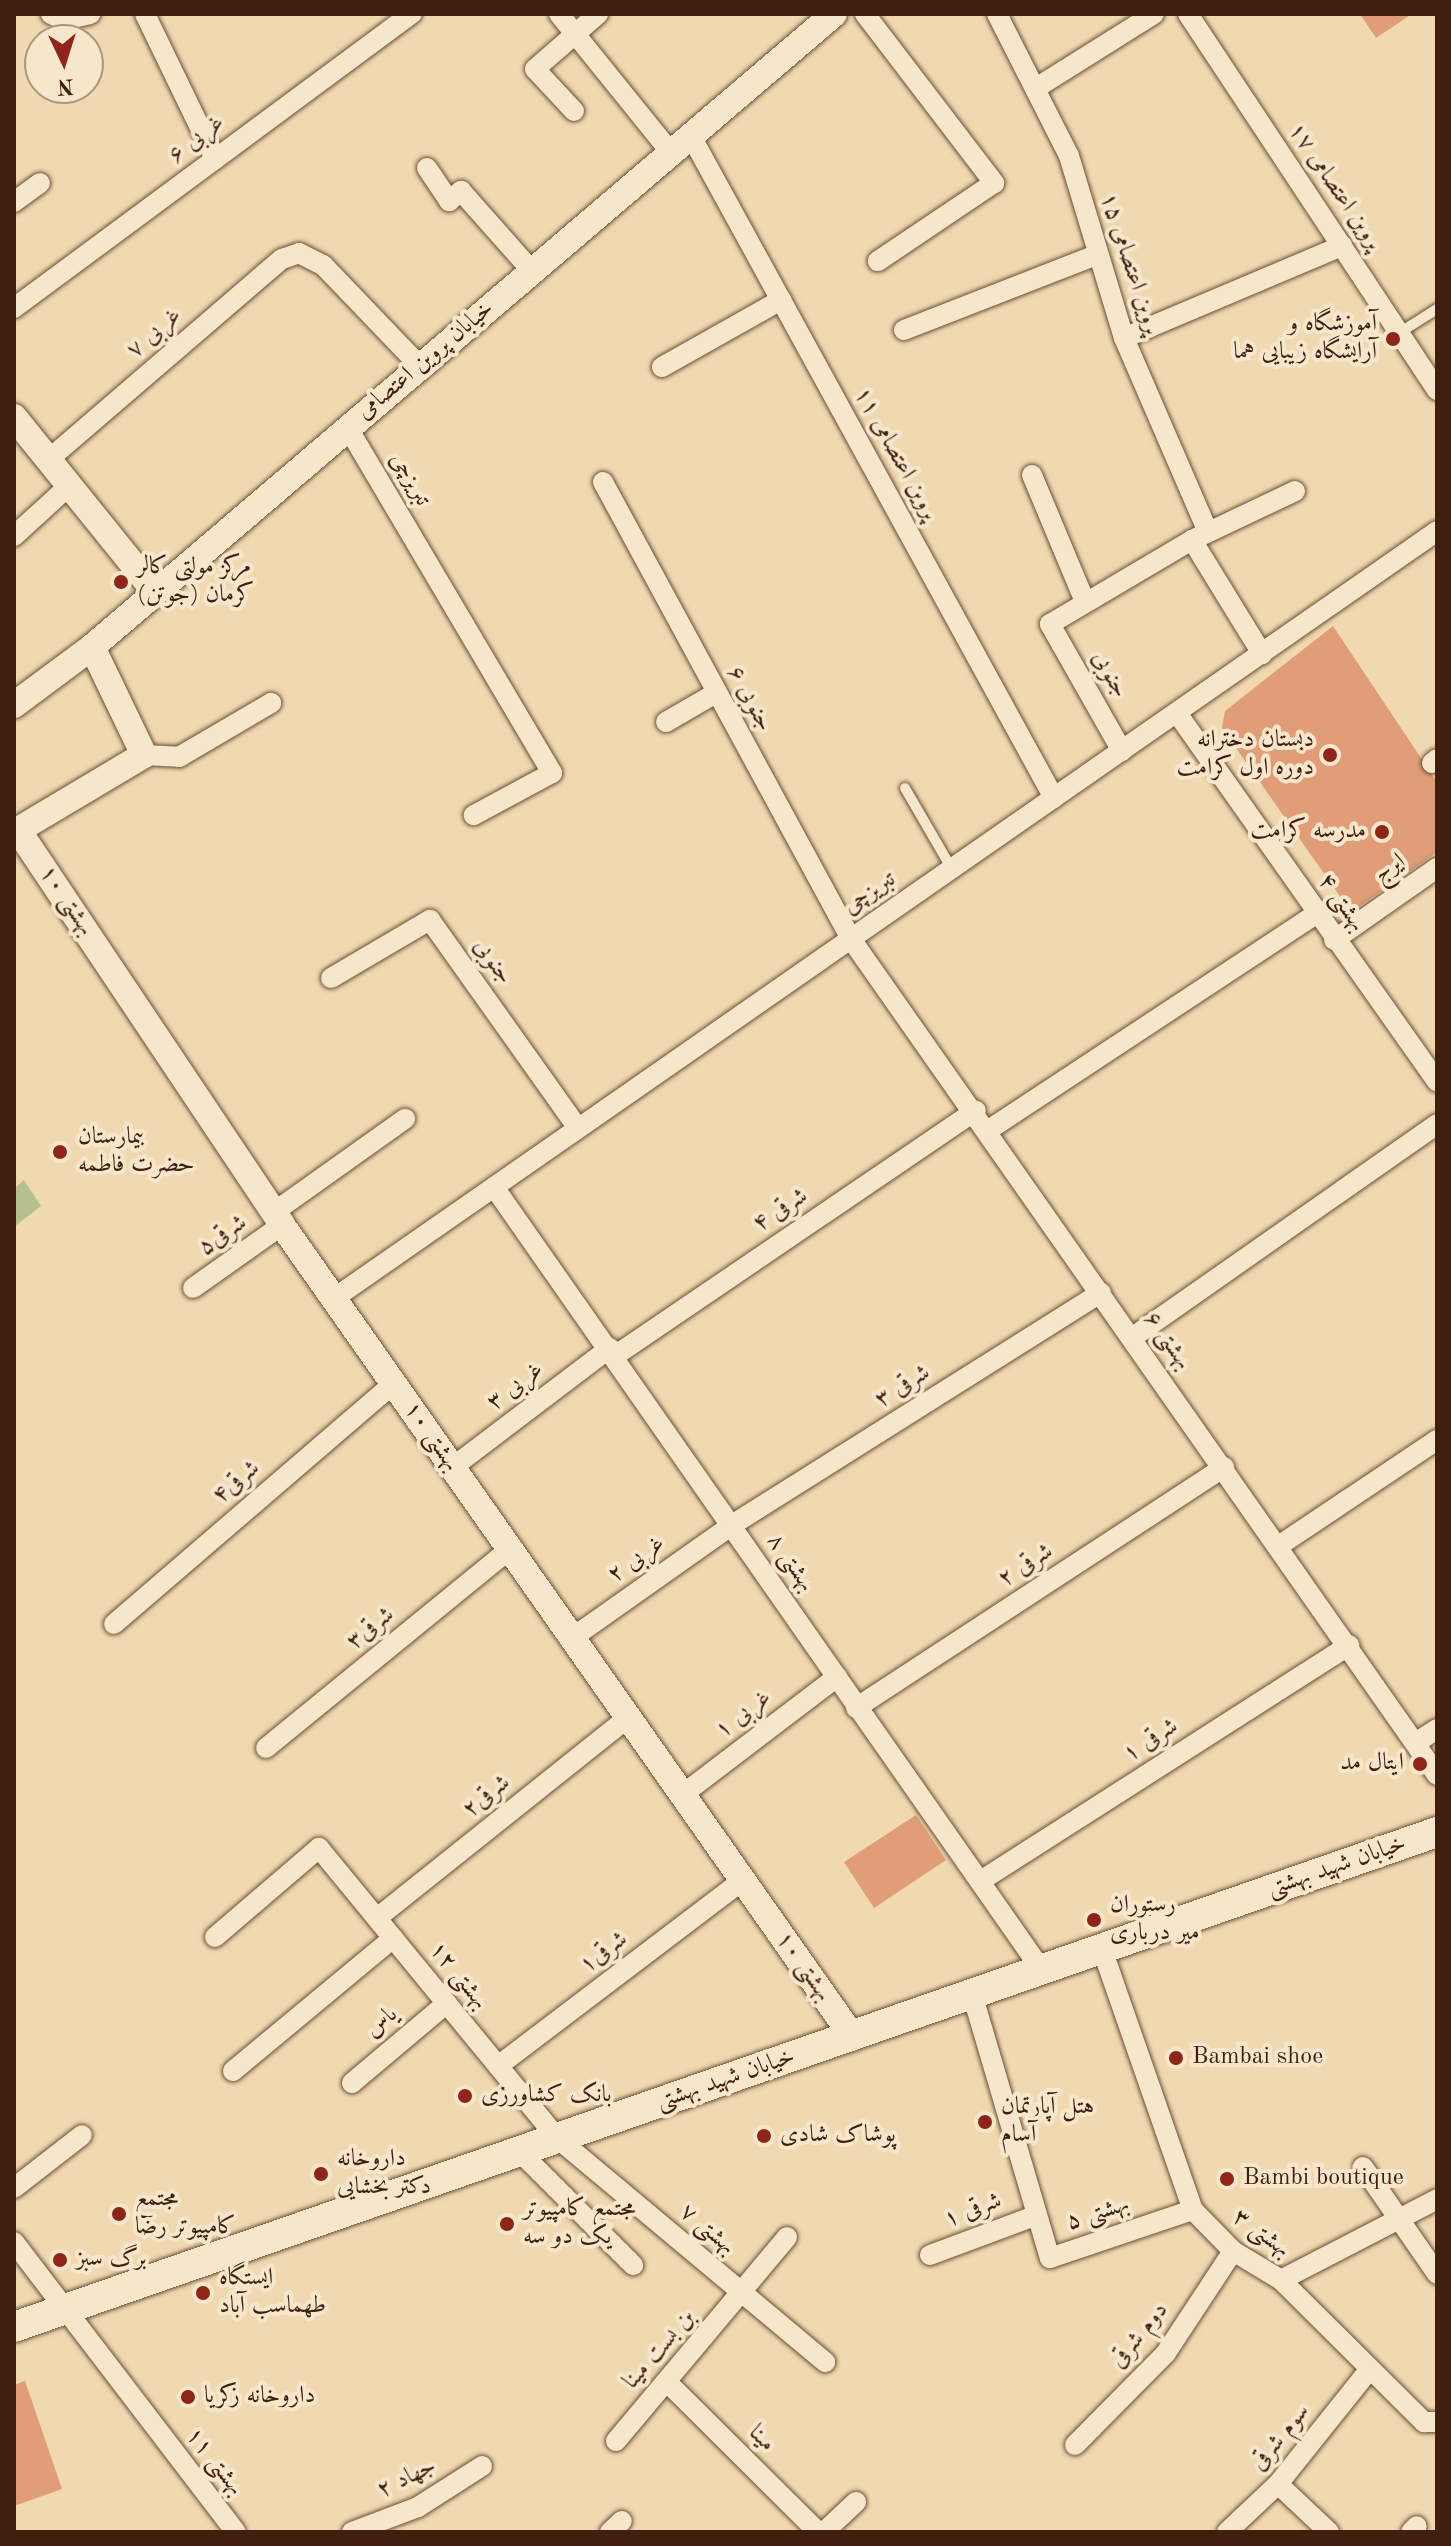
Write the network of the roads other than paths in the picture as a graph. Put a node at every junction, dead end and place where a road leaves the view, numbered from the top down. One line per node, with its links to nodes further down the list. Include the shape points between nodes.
1 (90, 14): 11 (street)
2 (145, 14): 17 (street)
3 (412, 14): 17 (street, غربی ۶)
4 (559, 14): 12 (street)
5 (598, 14): 12 (street)
6 (834, 14): 15 (street, خیابان پروین اعتصامی)
7 (865, 14): 23 (street, via 994,183)
8 (997, 14): 13 (street, پروین اعتصامی ۱۵)
9 (1154, 14): 13 (street)
10 (1188, 14): 21 (street, پروین اعتصامی ۱۷)
11 (58, 17)
12 (575, 34): 14 (street, via 535,69); 16 (street)
13 (1036, 88): 22 (street, پروین اعتصامی ۱۵, via 1069,156)
14 (574, 111)
15 (691, 136): 16 (street, خیابان پروین اعتصامی); 25 (street, پروین اعتصامی ۱۱)
16 (671, 153): 24 (street, خیابان پروین اعتصامی)
17 (215, 159): 26 (street, غربی ۶)
18 (427, 168): 24 (street, via 449,201 461,191)
19 (40, 183): 20 (street)
20 (14, 202)
21 (1342, 246): 29 (street, پروین اعتصامی ۱۷); 30 (street)
22 (1096, 255): 28 (street); 30 (street, پروین اعتصامی ۱۵)
23 (878, 261)
24 (532, 271): 31 (street, خیابان پروین اعتصامی)
25 (781, 300): 32 (street); 56 (street, پروین اعتصامی ۱۱)
26 (14, 308)
27 (1437, 309): 29 (lane)
28 (904, 330)
29 (1399, 333): 33 (street, پروین اعتصامی ۱۷)
30 (1124, 338): 43 (street, پروین اعتصامی ۱۵)
31 (420, 366): 35 (street, خیابان پروین اعتصامی); 36 (street, غربی ۷, via 323,265 299,253 282,259)
32 (662, 367)
33 (1437, 390)
34 (14, 417): 36 (street)
35 (348, 428): 44 (street, خیابان پروین اعتصامی); 57 (street, تبریزچی, via 552,773)
36 (48, 460): 39 (street)
37 (1032, 475): 45 (street)
38 (603, 482): 48 (street, جنوبی ۶)
39 (69, 486): 42 (street); 44 (street)
40 (1295, 491): 43 (street)
41 (1437, 531): 47 (street, تبریزچی)
42 (14, 536)
43 (1200, 536): 45 (street); 47 (street)
44 (155, 592): 46 (street, خیابان پروین اعتصامی)
45 (1085, 602): 53 (street, جنوبی, via 1050,624)
46 (92, 647): 50 (street, خیابان پروین اعتصامی); 54 (street)
47 (1262, 654): 51 (street, تبریزچی)
48 (716, 693): 52 (street); 62 (street, جنوبی ۶)
49 (271, 703): 54 (street, via 179,757)
50 (14, 705)
51 (1177, 713): 53 (street, تبریزچی); 61 (street, بهشتی ۴)
52 (666, 722)
53 (1122, 751): 56 (street, تبریزچی)
54 (144, 755): 58 (street)
55 (905, 788): 60 (lane)
56 (1054, 798): 60 (street, تبریزچی)
57 (474, 815)
58 (16, 831): 72 (street, بهشتی ۱۰)
59 (1437, 868): 63 (street, ایرج)
60 (952, 869): 62 (street, تبریزچی)
61 (1316, 914): 63 (street, بهشتی ۴); 70 (street)
62 (851, 939): 66 (street, بهشتی ۶); 69 (street, تبریزچی)
63 (1334, 940): 65 (street, بهشتی ۴)
64 (331, 978): 69 (street, جنوبی, via 430,920)
65 (1437, 1082)
66 (976, 1110): 70 (street, بهشتی ۶); 77 (street, شرقی ۴)
67 (405, 1119): 72 (street, شرقی۵)
68 (1437, 1124): 76 (street)
69 (578, 1128): 71 (street, تبریزچی)
70 (990, 1129): 74 (street, بهشتی ۶)
71 (494, 1187): 75 (street, تبریزچی); 77 (street, بهشتی ۸)
72 (278, 1219): 73 (street, شرقی۵); 75 (street, بهشتی ۱۰)
73 (193, 1288)
74 (1101, 1293): 76 (street, بهشتی ۶); 82 (street, شرقی ۳)
75 (333, 1299): 78 (street, بهشتی ۱۰)
76 (1133, 1337): 81 (street, بهشتی ۶)
77 (613, 1351): 80 (street, غربی ۳); 82 (street, بهشتی ۸)
78 (394, 1383): 80 (street, بهشتی ۱۰); 85 (street, شرقی۴)
79 (1437, 1440): 83 (street)
80 (453, 1467): 84 (street, بهشتی ۱۰)
81 (1224, 1467): 83 (street, بهشتی ۶); 89 (street, شرقی ۲)
82 (732, 1525): 86 (street, غربی ۲); 88 (street, بهشتی ۸)
83 (1280, 1545): 87 (street, بهشتی ۶)
84 (510, 1549): 86 (street, بهشتی ۱۰); 93 (street, شرقی۳)
85 (114, 1624)
86 (572, 1638): 90 (street, بهشتی ۱۰)
87 (1349, 1645): 92 (street, بهشتی ۶); 97 (street, شرقی ۱)
88 (837, 1677): 89 (street, بهشتی ۸); 95 (street, غربی ۱)
89 (856, 1708): 97 (street, بهشتی ۸)
90 (629, 1717): 95 (street, بهشتی ۱۰); 99 (street, شرقی۲)
91 (1437, 1729): 92 (street)
92 (1417, 1742): 94 (street, بهشتی ۶)
93 (266, 1748)
94 (1437, 1775)
95 (682, 1795): 98 (street, بهشتی ۱۰)
96 (1437, 1832): 102 (main road, خیابان شهید بهشتی)
97 (982, 1880): 103 (street, بهشتی ۸)
98 (742, 1881): 106 (street, بهشتی ۱۰); 107 (street, شرقی۱)
99 (377, 1918): 100 (street, بهشتی ۱۲, via 319,1848); 101 (street, بهشتی ۱۲)
100 (215, 1937)
101 (393, 1938): 105 (street, بهشتی ۱۲); 108 (street)
102 (1102, 1949): 103 (main road, خیابان شهید بهشتی); 116 (street, بهشتی ۳)
103 (1041, 1969): 104 (main road, خیابان شهید بهشتی)
104 (973, 1997): 106 (main road, خیابان شهید بهشتی); 117 (street, بهشتی ۵)
105 (447, 2003): 107 (street, بهشتی ۱۲); 109 (street, یاس)
106 (853, 2037): 111 (main road, خیابان شهید بهشتی)
107 (498, 2066): 111 (street, بهشتی ۱۲)
108 (233, 2071)
109 (352, 2083)
110 (82, 2135): 114 (street)
111 (556, 2137): 112 (main road, خیابان شهید بهشتی); 126 (street, بهشتی ۷)
112 (518, 2150): 123 (street); 127 (main road, خیابان شهید بهشتی)
113 (1363, 2167): 118 (street)
114 (14, 2188)
115 (1437, 2199): 118 (street)
116 (1193, 2210): 117 (street, بهشتی ۵, via 1050,2258); 121 (street, بهشتی ۳)
117 (1035, 2216): 122 (street, ۱ شرقی)
118 (1395, 2218): 124 (street); 125 (street)
119 (787, 2237): 126 (street, بن بست مینا)
120 (14, 2242): 127 (street, بهشتی ۱۱)
121 (1233, 2251): 125 (street, بهشتی ۳); 134 (street, دوم شرقی, via 1166,2353)
122 (930, 2255)
123 (633, 2265)
124 (1437, 2274)
125 (1281, 2280): 130 (street, بهشتی ۳)
126 (744, 2294): 129 (street, بهشتی ۷); 131 (street, بن بست مینا)
127 (63, 2310): 128 (main road, خیابان شهید بهشتی); 138 (street, بهشتی ۱۱)
128 (14, 2327)
129 (825, 2362)
130 (1369, 2370): 132 (street, بهشتی ۳); 136 (street, سوم شرقی)
131 (667, 2382): 133 (street, بن بست مینا); 140 (street, مینا)
132 (1433, 2424)
133 (616, 2441)
134 (1075, 2445)
135 (482, 2466): 139 (street, جهاد ۲, via 418,2507)
136 (1278, 2484): 142 (street, سوم شرقی); 143 (street)
137 (856, 2502): 141 (street)
138 (236, 2532)
139 (352, 2532)
140 (818, 2532)
141 (824, 2532)
142 (1227, 2532)
143 (1329, 2532)

